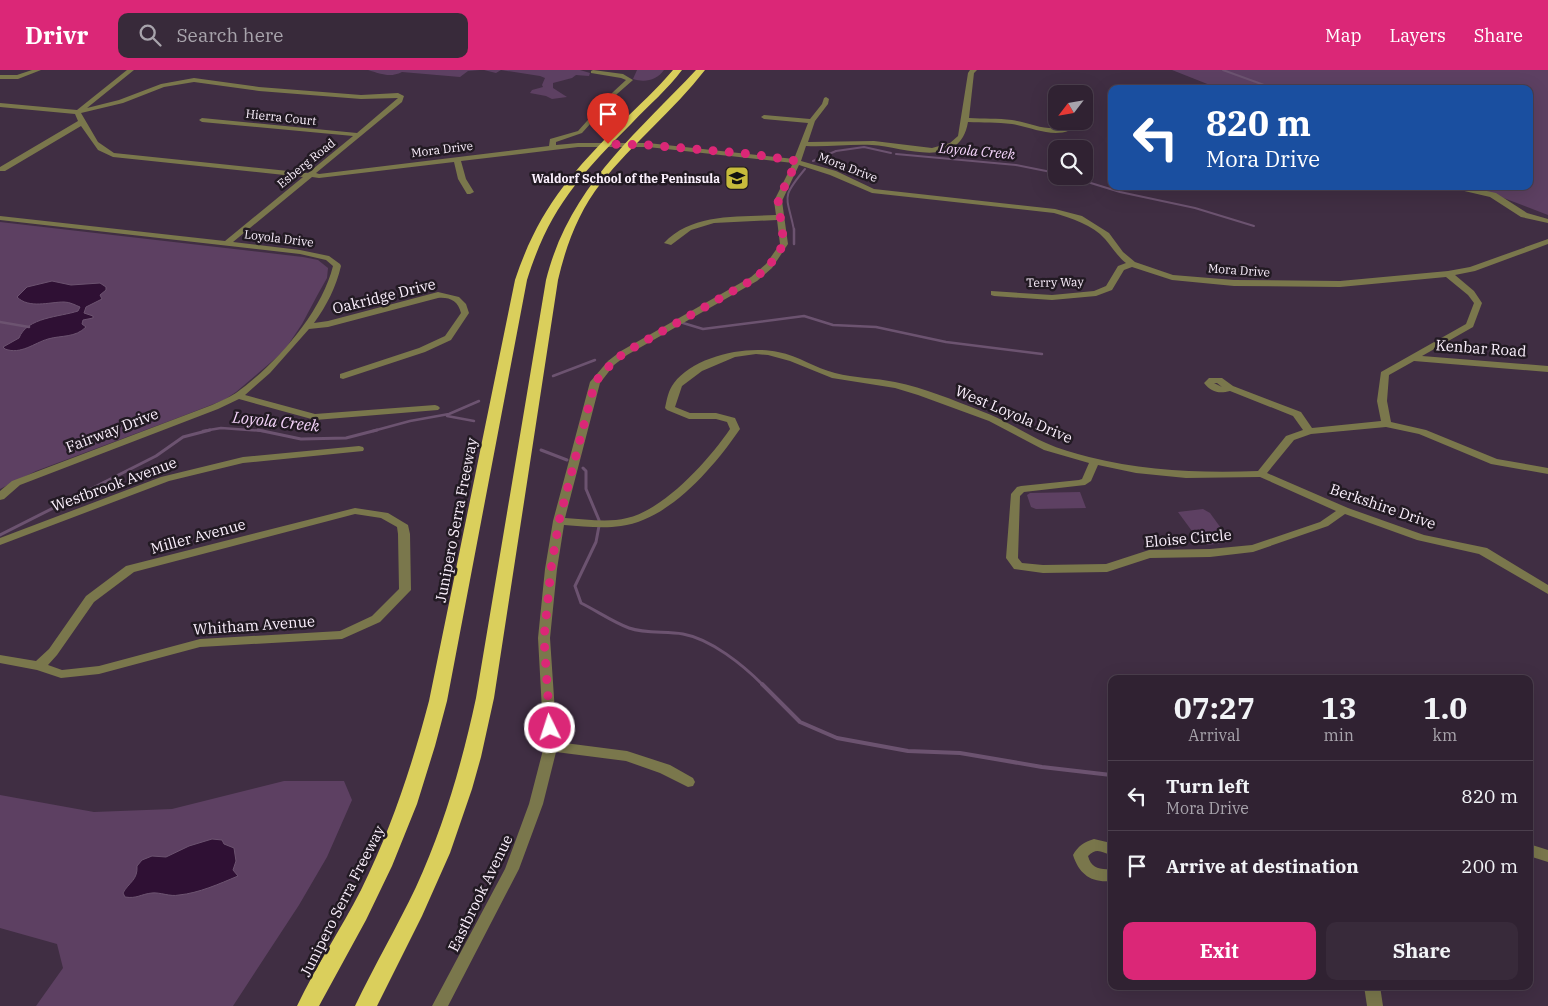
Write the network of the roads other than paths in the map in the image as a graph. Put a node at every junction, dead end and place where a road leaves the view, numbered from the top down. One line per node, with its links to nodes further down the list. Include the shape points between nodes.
1 (38, 70): 8 (street, via 18,77)
2 (130, 70): 12 (street)
3 (678, 70): 67 (highway, Junipero Serra Freeway, via 573,178 546,216 527,258 438,701 423,758 402,820 373,884)
4 (700, 70): 68 (highway, via 598,180 564,237 552,280 485,698 472,758 450,827 422,894)
5 (974, 70): 15 (street)
6 (198, 71): 9 (street)
7 (593, 72): 23 (street, via 630,80 580,132 553,141)
8 (0, 77)
9 (194, 80): 12 (street, via 163,85 121,102); 21 (street, Esberg Road, via 259,89 361,97 398,95 403,98)
10 (826, 99): 16 (street, Eastbrook Avenue)
11 (1, 106): 12 (street)
12 (77, 112): 17 (street, Mora Drive)
13 (764, 117): 16 (street)
14 (202, 120): 21 (street, Hierra Court)
15 (964, 120): 18 (street, via 1011,122); 22 (street, via 964,132 958,141 930,150 872,143)
16 (812, 121): 22 (street, Eastbrook Avenue)
17 (82, 122): 26 (street); 27 (street, Mora Drive, via 98,147 113,155)
18 (1048, 130)
19 (1048, 130): 20 (street)
20 (1070, 130)
21 (359, 135): 27 (street, Esberg Road)
22 (805, 144): 25 (street, Eastbrook Avenue)
23 (552, 148): 24 (street, Mora Drive); 25 (street, Mora Drive, via 648,145)
24 (457, 159): 27 (street, Mora Drive); 29 (street)
25 (797, 161): 30 (street, Eastbrook Avenue, via 778,200); 36 (street, Mora Drive, via 872,191 1055,211 1078,218 1106,235)
26 (2, 168)
27 (310, 175): 35 (street, Esberg Road)
28 (1473, 190): 32 (street, via 1493,195 1524,214)
29 (470, 192)
30 (780, 217): 34 (street, via 714,221 688,228); 54 (street, Eastbrook Avenue, via 784,244 769,266 754,279 624,353 595,382)
31 (0, 218): 35 (street, Loyola Drive)
32 (1548, 221)
33 (1548, 241): 37 (street, Mora Drive, via 1472,269)
34 (668, 243)
35 (226, 244): 39 (street, Loyola Drive, via 315,255 334,262 337,271)
36 (1132, 264): 37 (street, Mora Drive, via 1172,277 1268,284 1340,284); 38 (street, Terry Way, via 1121,268 1109,289 1100,293 1069,296)
37 (1448, 274): 40 (street, via 1478,303 1470,325)
38 (994, 293)
39 (308, 326): 42 (street, Oakridge Drive, via 328,324 438,295 451,296 462,303 465,312 448,338); 44 (street, Loyola Drive, via 282,357)
40 (1412, 358): 41 (street, Kenbar Road); 46 (street, via 1384,374 1382,400)
41 (1548, 368)
42 (343, 376)
43 (1230, 388): 47 (street, via 1296,414)
44 (239, 396): 45 (street, via 315,417); 52 (street, Fairway Drive, via 16,483)
45 (435, 408)
46 (1386, 424): 47 (street); 50 (street, via 1422,432 1495,462)
47 (1309, 431): 51 (street, via 1290,438)
48 (359, 449): 56 (street, Westbrook Avenue, via 244,460 165,479)
49 (1095, 461): 51 (street, West Loyola Drive, via 1174,475 1221,477); 53 (street, Eloise Circle, via 1086,481 1021,489 1015,496 1012,558 1018,566 1107,568 1149,554 1210,553 1253,548 1324,524); 54 (street, West Loyola Drive, via 1038,444 1004,424 902,387 834,376 791,358 757,351 732,354 706,365 683,378 672,393 670,408 689,416 716,416 731,420 735,429 698,472 660,507 640,519 615,523)
50 (1548, 471)
51 (1261, 474): 53 (street, Berkshire Drive)
52 (0, 497)
53 (1344, 510): 57 (street, Berkshire Drive, via 1421,538 1483,551)
54 (559, 521): 60 (street, Eastbrook Avenue, via 544,638)
55 (402, 525): 59 (street, Miller Avenue, via 384,515 356,511 130,569 90,599 53,652); 59 (street, Whitham Avenue, via 405,590 376,619 342,635 200,643 99,670 61,674)
56 (0, 542)
57 (1548, 590)
58 (0, 659): 59 (street, Whitham Avenue)
59 (38, 666)
60 (551, 746): 61 (street, via 627,756 665,769); 69 (street, Eastbrook Avenue, via 536,804 512,869)
61 (688, 782)
62 (1108, 847): 65 (street, via 1094,844 1084,848 1080,856 1082,865 1090,872)
63 (1533, 851): 64 (street)
64 (1548, 856)
65 (1108, 875)
66 (1373, 990): 70 (street)
67 (308, 1006)
68 (366, 1006)
69 (440, 1006)
70 (1375, 1006)

